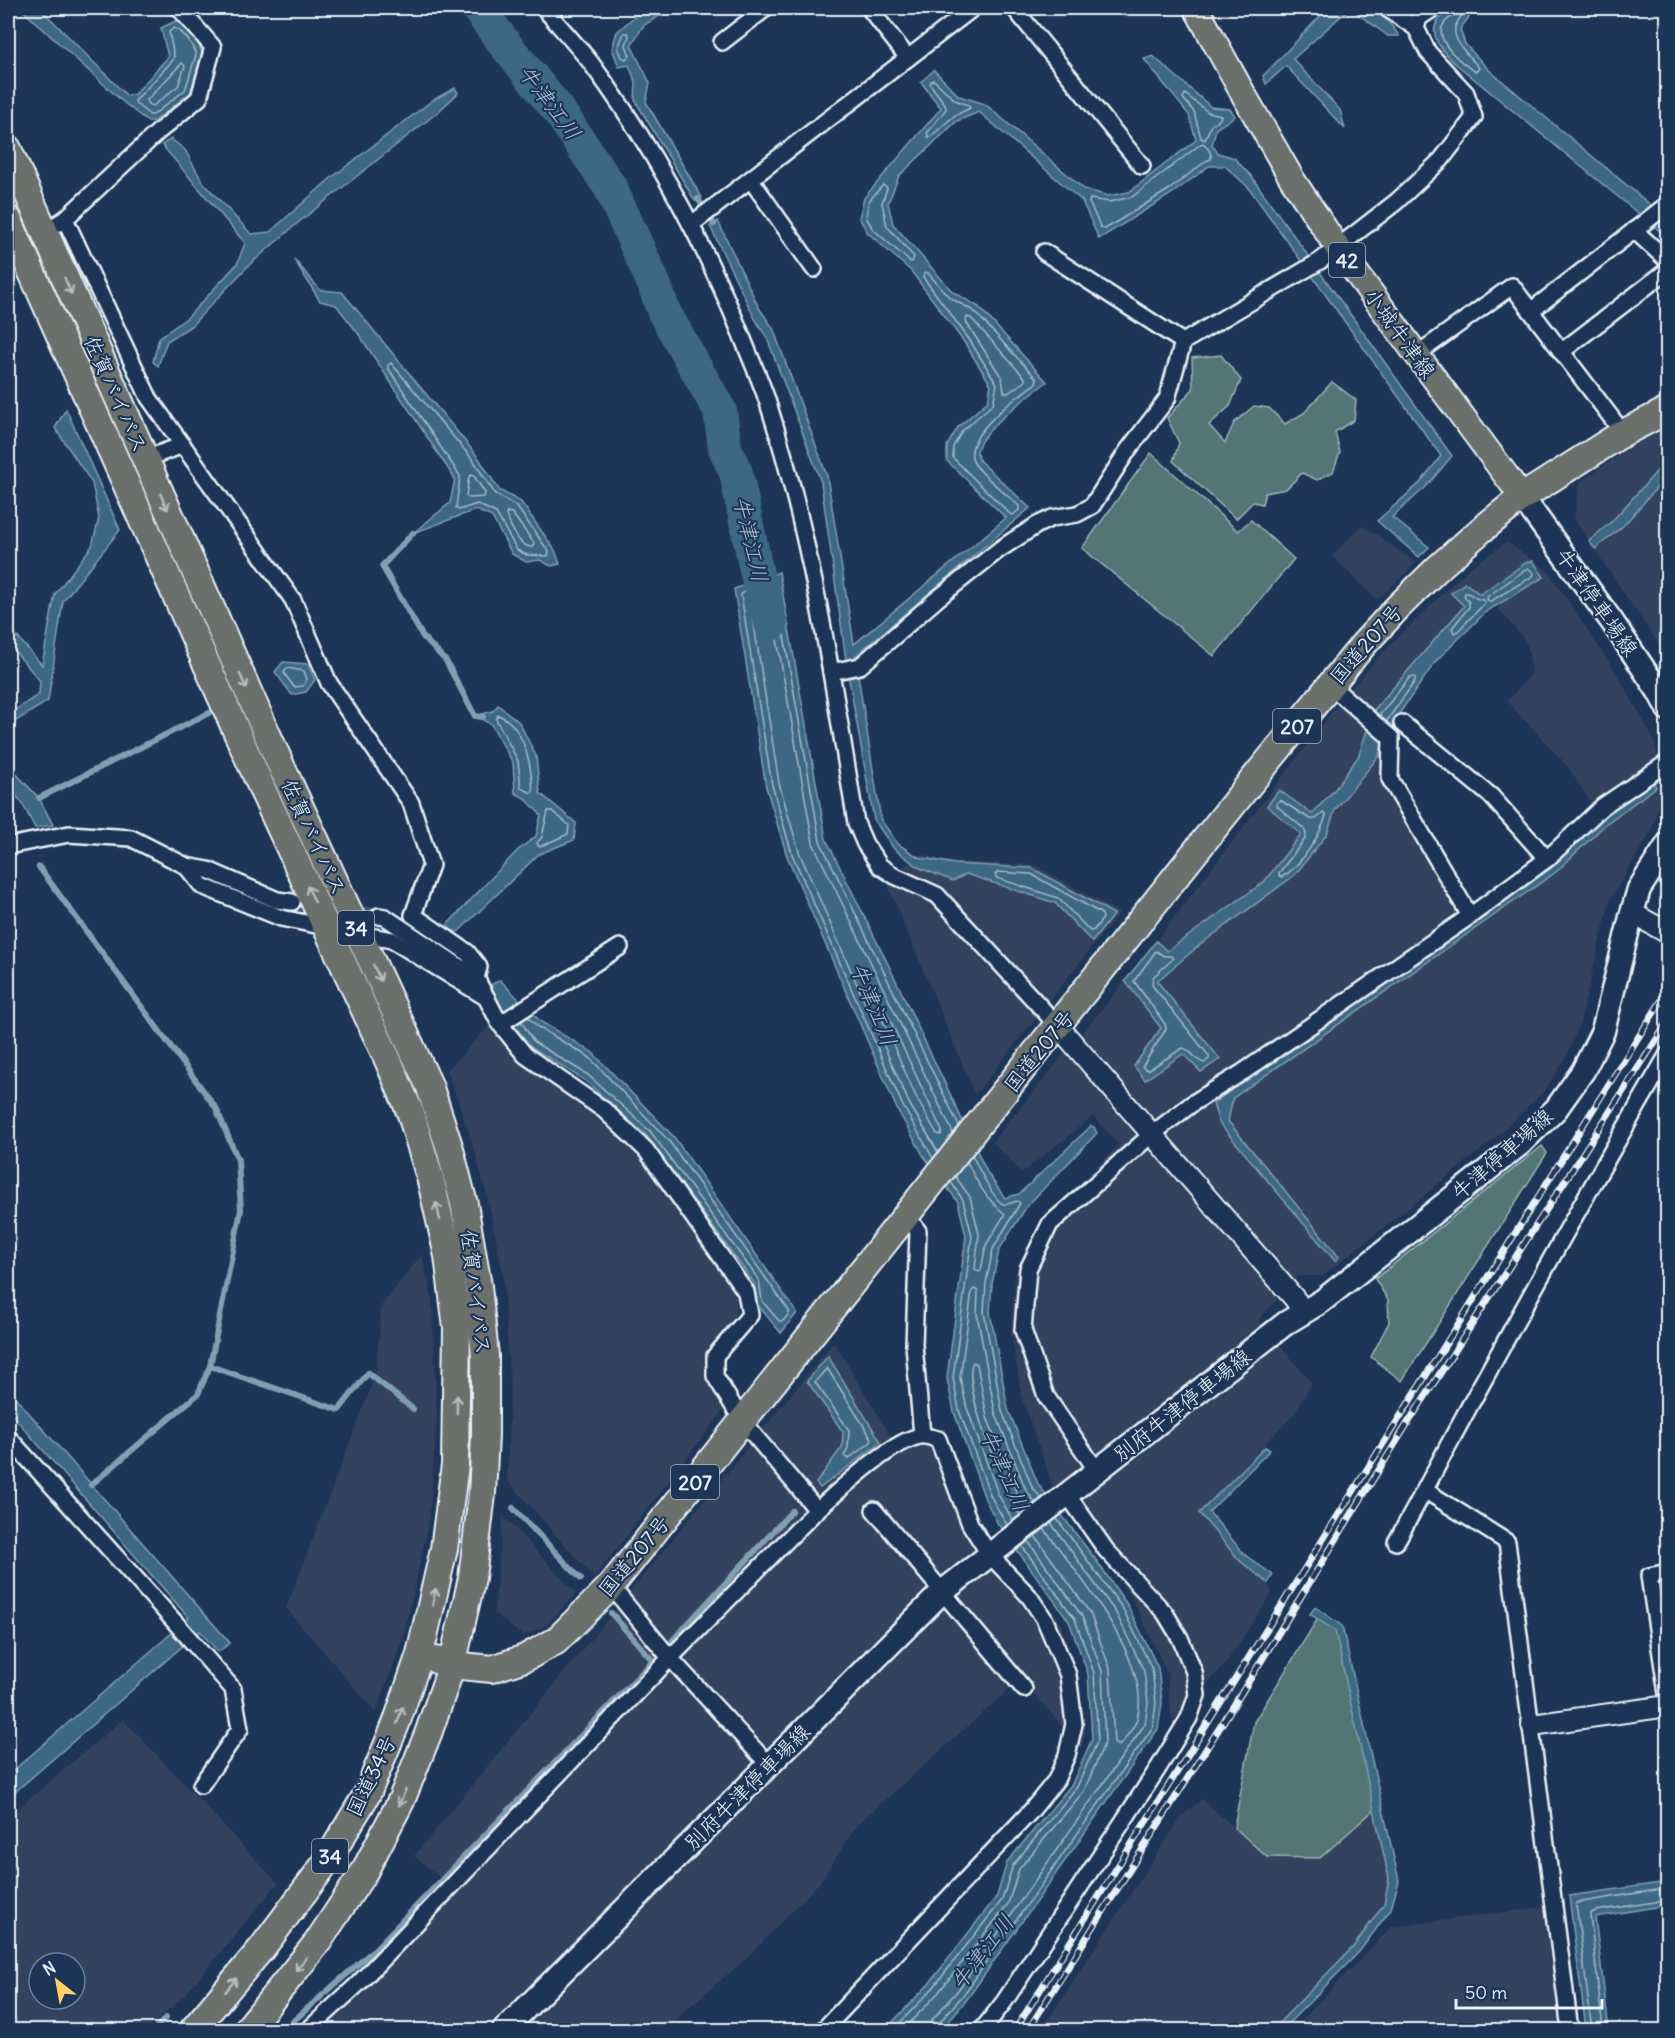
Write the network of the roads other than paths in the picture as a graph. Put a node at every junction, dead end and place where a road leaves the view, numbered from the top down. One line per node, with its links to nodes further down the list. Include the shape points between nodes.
1 (179, 8): 19 (street, via 213,47 199,98)
2 (544, 8): 17 (street, via 589,61)
3 (766, 8): 11 (street)
4 (868, 8): 12 (street)
5 (973, 8): 12 (street)
6 (1014, 8): 14 (street)
7 (1196, 8): 24 (main road, 小城牛津線 / 42, via 1281,159)
8 (1386, 8): 10 (street)
9 (1434, 8): 10 (street, via 1419,18)
10 (1416, 28): 24 (street, via 1428,52 1466,93 1474,117 1441,160 1396,202)
11 (722, 42)
12 (908, 58): 15 (street)
13 (8, 149): 21 (highway, 佐賀バイパス / 34)
14 (1142, 166)
15 (751, 180): 17 (street); 26 (street)
16 (1666, 206): 20 (street)
17 (703, 216): 37 (street, via 734,316 768,401)
18 (8, 219): 22 (highway, 佐賀バイパス / 34)
19 (65, 219): 21 (street); 34 (street, via 149,398)
20 (1638, 227): 25 (street); 28 (street)
21 (44, 233): 22 (street); 35 (highway, 佐賀バイパス / 34, one-way to 35)
22 (13, 244): 50 (highway, 佐賀バイパス / 34, one-way to 22)
23 (1044, 252): 29 (street)
24 (1328, 254): 29 (street); 31 (main road, 小城牛津線 / 42)
25 (1668, 261)
26 (814, 269)
27 (1668, 270): 30 (street)
28 (1531, 311): 30 (street); 31 (street, via 1512,286)
29 (1183, 342): 37 (street, via 1167,399 1092,506 1037,525 1000,549 860,666)
30 (1561, 352): 33 (street)
31 (1416, 355): 36 (main road, 小城牛津線 / 42)
32 (1667, 412): 33 (highway, 国道207号 / 207)
33 (1623, 434): 36 (highway, 国道207号 / 207)
34 (183, 445): 35 (street); 54 (street, via 293,600 329,682 411,803 431,865 413,915 467,952 479,967)
35 (145, 459): 52 (highway, 佐賀バイパス / 34, one-way to 52)
36 (1522, 497): 38 (highway, 国道207号 / 207, via 1398,607); 39 (main road, 牛津停車場線, via 1613,623)
37 (836, 671): 57 (street, via 856,823 866,844 880,866 937,895)
38 (1330, 685): 49 (street, via 1391,738 1390,779); 57 (highway, 国道207号 / 207)
39 (1668, 709)
40 (1402, 723): 44 (street, via 1491,796)
41 (1668, 762): 44 (street, via 1603,806)
42 (1668, 844): 47 (main road, 牛津停車場線, via 1640,889)
43 (8, 846): 45 (street, via 69,834 131,838)
44 (1547, 859): 49 (street)
45 (186, 866): 46 (street, via 208,870 277,900); 50 (street, via 202,886 281,918)
46 (292, 902)
47 (1632, 912): 51 (street); 61 (main road, 牛津停車場線, via 1603,1031 1583,1071 1556,1108 1519,1145)
48 (379, 916): 54 (street)
49 (1470, 916): 59 (street)
50 (326, 927): 75 (highway, 佐賀バイパス / 34, one-way to 50, via 444,1549 455,1465 457,1328 448,1256 411,1114)
51 (1668, 933)
52 (358, 934): 55 (street, via 392,940); 77 (highway, 佐賀バイパス / 34, one-way to 77, via 424,1075 450,1149 464,1204 477,1286 485,1356 482,1494 472,1578)
53 (620, 947): 56 (street)
54 (476, 978): 55 (street)
55 (487, 998): 56 (street)
56 (500, 1024): 62 (street, via 525,1055 604,1110 646,1150 746,1292 750,1315 715,1356 715,1376)
57 (1058, 1026): 59 (street); 60 (highway, 国道207号 / 207)
58 (1668, 1054): 66 (street, via 1472,1401)
59 (1152, 1134): 61 (street); 65 (street, via 1050,1224 1028,1269 1023,1330 1046,1396)
60 (911, 1210): 62 (highway, 国道207号 / 207); 63 (street, via 918,1231 914,1345)
61 (1304, 1312): 65 (main road, 別府牛津停車場線)
62 (742, 1422): 68 (street); 73 (highway, 国道207号 / 207)
63 (922, 1436): 68 (street, via 898,1444); 71 (street, via 938,1439 970,1524)
64 (8, 1437): 83 (street, via 232,1689 240,1729)
65 (1097, 1471): 67 (main road, 別府牛津停車場線)
66 (1426, 1491): 70 (street); 81 (street, via 1507,1542)
67 (1064, 1496): 71 (main road, 別府牛津停車場線); 89 (street, via 1106,1550 1165,1613 1194,1672 1197,1695 1189,1718 1157,1770)
68 (817, 1510): 76 (street)
69 (874, 1510): 74 (street)
70 (1396, 1542)
71 (993, 1551): 74 (main road, 別府牛津停車場線); 88 (street, via 1046,1620 1068,1675 1074,1724 1067,1755 1056,1780 1031,1811)
72 (1668, 1572): 79 (street, via 1649,1576)
73 (611, 1586): 76 (street); 77 (highway, 国道207号 / 207, via 556,1641 525,1659 492,1669)
74 (941, 1593): 78 (street); 82 (main road, 別府牛津停車場線)
75 (420, 1654): 77 (highway, 国道207号 / 207); 84 (highway, 国道34号 / 34, one-way to 75, via 262,1948 331,1854 367,1794)
76 (670, 1658): 82 (street); 86 (street, via 358,1984)
77 (452, 1665): 85 (highway, 国道34号 / 34, one-way to 85, via 401,1801 364,1872 317,1943)
78 (1024, 1689)
79 (1668, 1700)
80 (1668, 1706): 81 (street)
81 (1532, 1725): 90 (street)
82 (769, 1765): 87 (main road, 別府牛津停車場線)
83 (201, 1785)
84 (193, 2031)
85 (247, 2031)
86 (308, 2031)
87 (504, 2031)
88 (823, 2031)
89 (982, 2031)
90 (1570, 2031)

